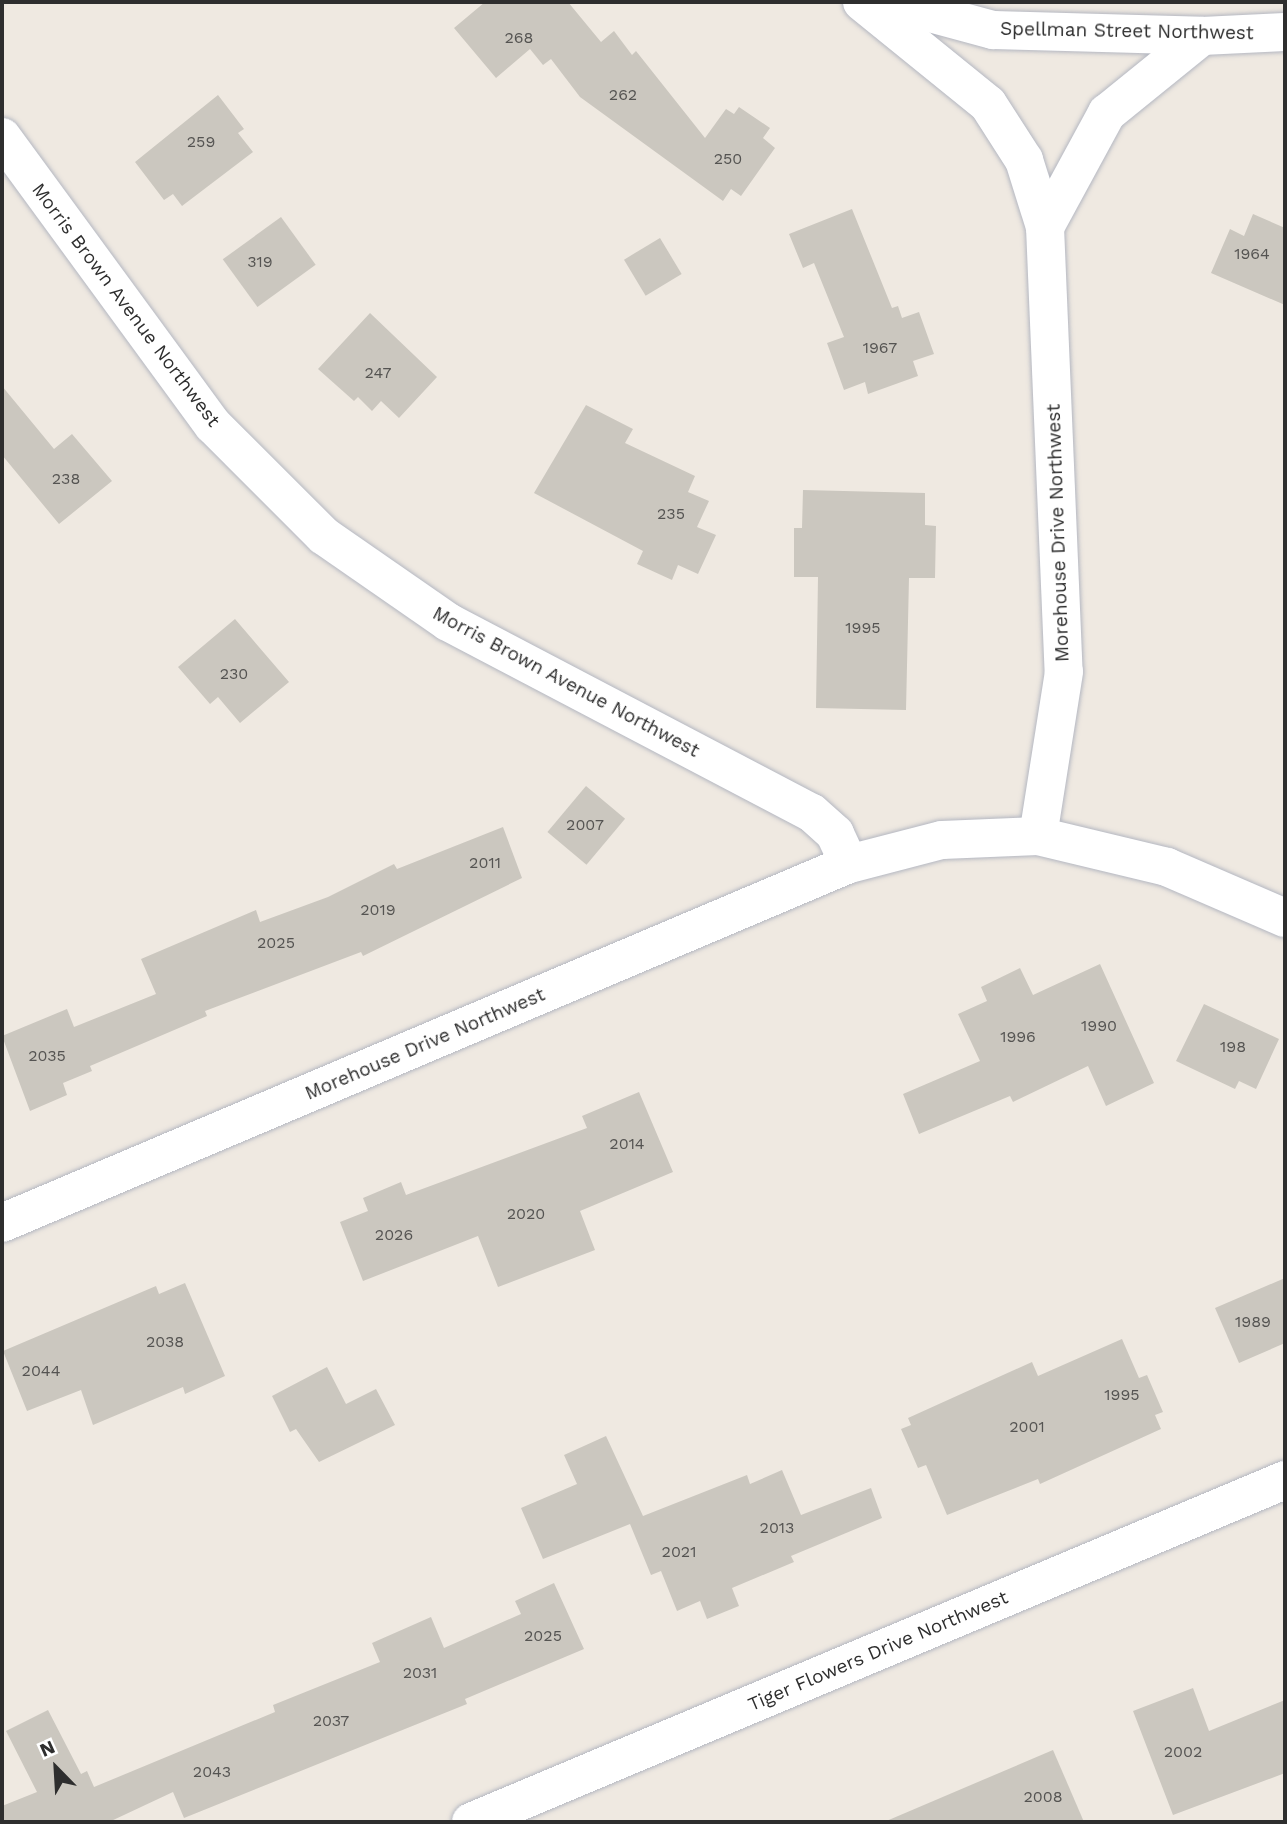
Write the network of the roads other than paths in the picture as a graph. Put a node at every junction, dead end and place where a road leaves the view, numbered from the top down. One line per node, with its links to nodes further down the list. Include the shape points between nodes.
1 (862, 2): 6 (street, Morehouse Drive Northwest, via 988,104 1024,160)
2 (888, 2): 4 (street, Spellman Street Northwest, via 993,30)
3 (1285, 32): 4 (street, Spellman Street Northwest)
4 (1202, 36): 6 (street, via 1107,113)
5 (2, 137): 8 (street, Morris Brown Avenue Northwest, via 213,425 324,536 448,622 812,813 835,834)
6 (1045, 227): 7 (street, Morehouse Drive Northwest, via 1064,672)
7 (1038, 836): 8 (street, via 942,840); 9 (street, via 1167,867)
8 (849, 864): 10 (street, Morehouse Drive Northwest)
9 (1285, 918)
10 (2, 1223)
11 (1285, 1480): 12 (street, Tiger Flowers Drive Northwest)
12 (471, 1822)

